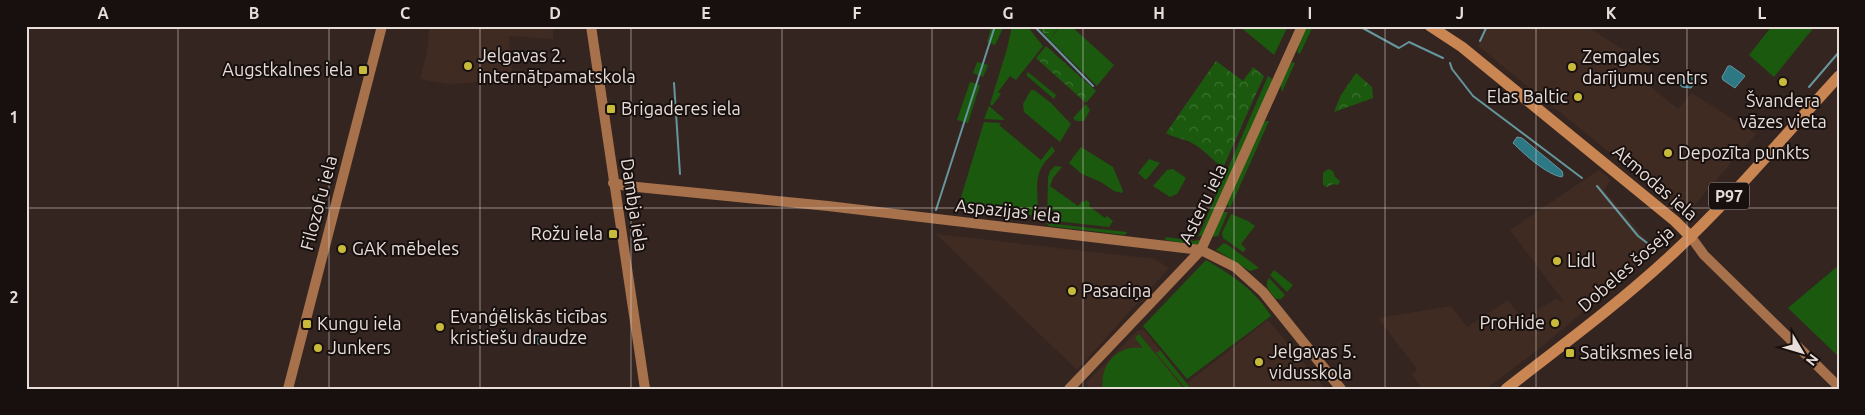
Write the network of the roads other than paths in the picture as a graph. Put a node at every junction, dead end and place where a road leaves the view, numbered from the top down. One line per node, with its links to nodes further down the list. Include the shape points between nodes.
1 (382, 26): 10 (street, Filozofu iela)
2 (591, 26): 6 (street, Dambja iela)
3 (1302, 26): 8 (street, Asteru iela)
4 (1430, 26): 7 (main road, Atmodas iela, via 1462,47 1548,116)
5 (1839, 76): 7 (main road, Dobeles šoseja / P97)
6 (613, 183): 8 (street, Aspazijas iela); 11 (street, Dambja iela)
7 (1690, 237): 9 (street, Atmodas iela, via 1704,255); 14 (main road, Dobeles šoseja / P97, via 1624,297)
8 (1201, 250): 12 (street, Asteru iela); 13 (street, Aspazijas iela, via 1236,267 1263,292)
9 (1839, 387)
10 (288, 389)
11 (645, 389)
12 (1070, 389)
13 (1341, 389)
14 (1506, 389)

